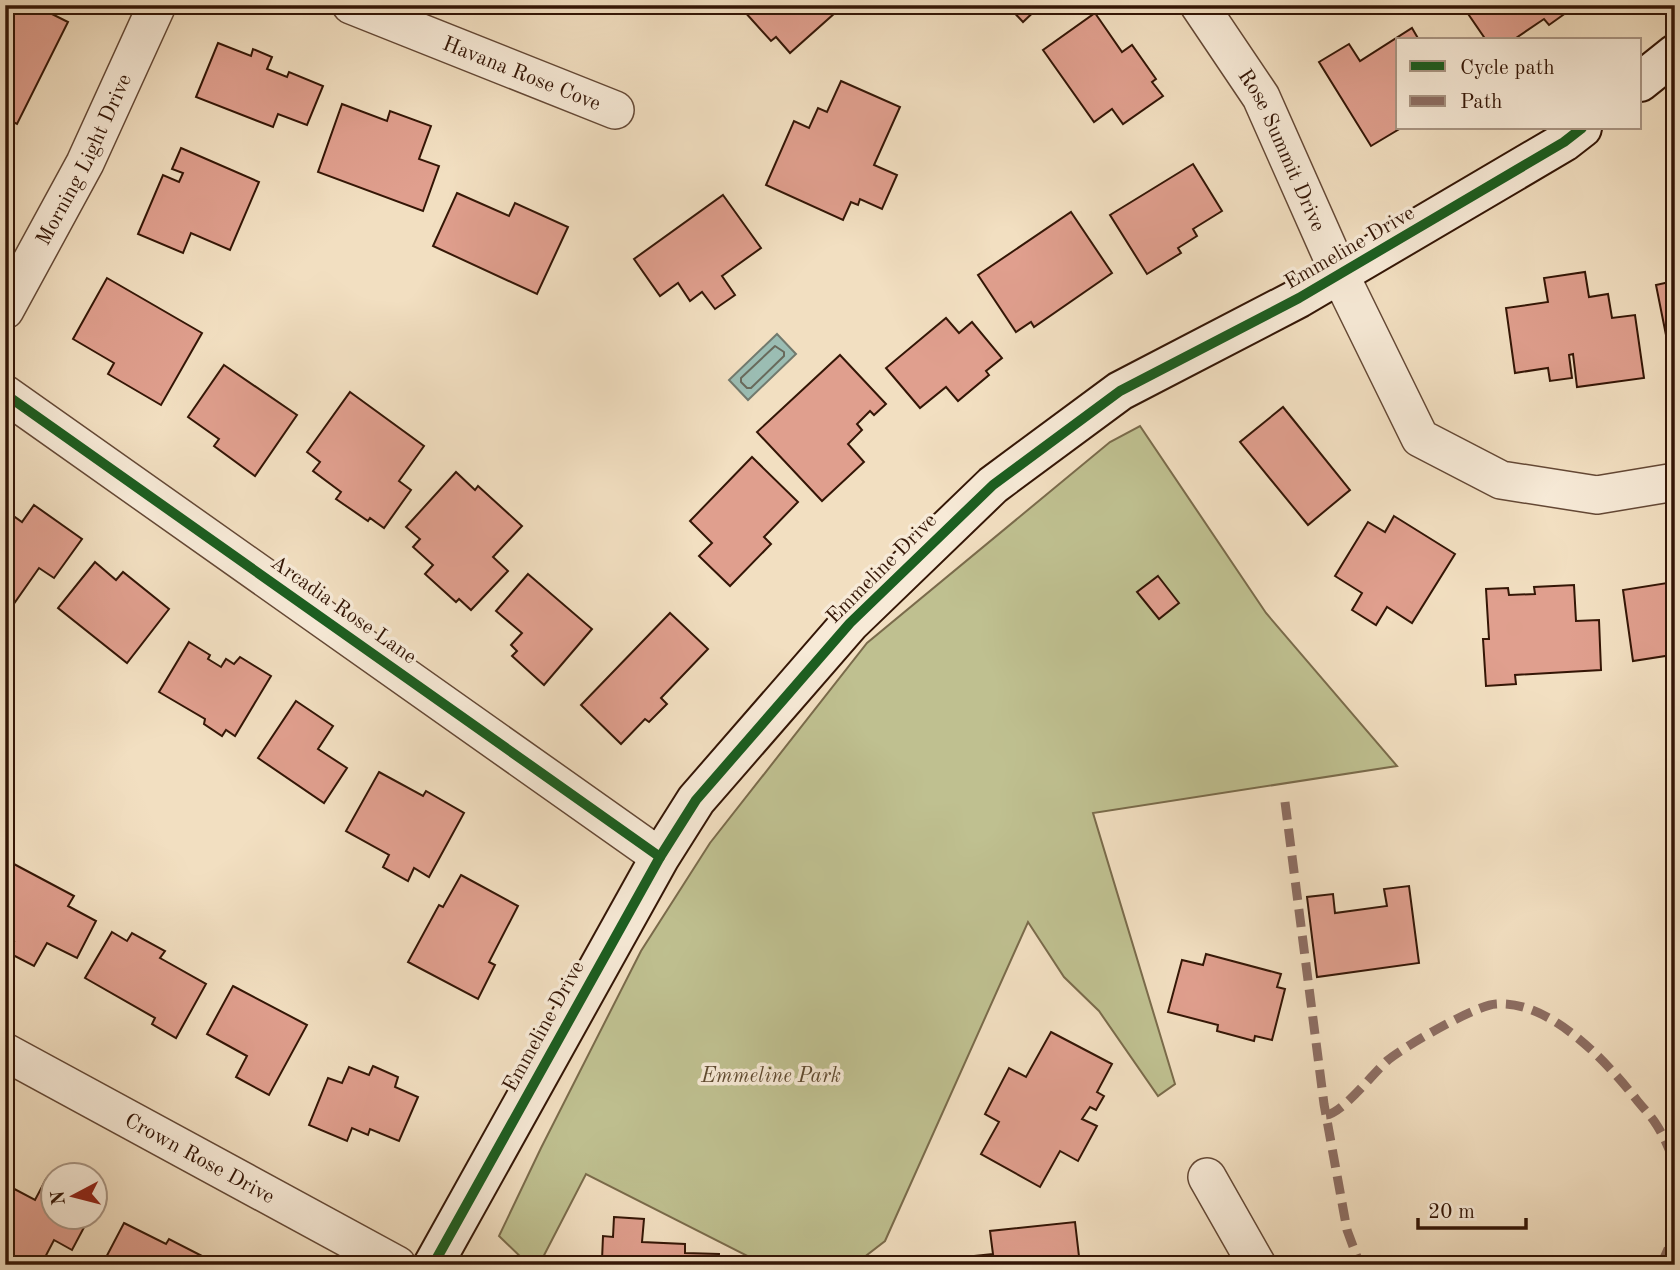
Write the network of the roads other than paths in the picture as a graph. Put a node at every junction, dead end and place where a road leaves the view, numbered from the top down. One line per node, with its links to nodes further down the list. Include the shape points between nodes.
1 (157, 5): 9 (street, Morning Light Drive, via 85,163)
2 (351, 5): 6 (street, Havana Rose Cove)
3 (1199, 5): 8 (street, Rose Summit Drive, via 1261,97)
4 (1675, 54): 5 (street)
5 (1642, 80)
6 (615, 110)
7 (1579, 130): 8 (street, Emmeline Drive)
8 (1340, 275): 11 (street, Rose Summit Drive, via 1420,438 1501,480 1597,495); 12 (street, Emmeline Drive, via 1120,391 993,485 850,623 696,800)
9 (5, 310)
10 (5, 394): 12 (street, Arcadia Rose Lane)
11 (1675, 482)
12 (660, 857): 16 (street, Emmeline Drive)
13 (5, 1052): 15 (street, Crown Rose Drive)
14 (1207, 1177): 17 (street)
15 (397, 1265)
16 (433, 1265)
17 (1257, 1265)

